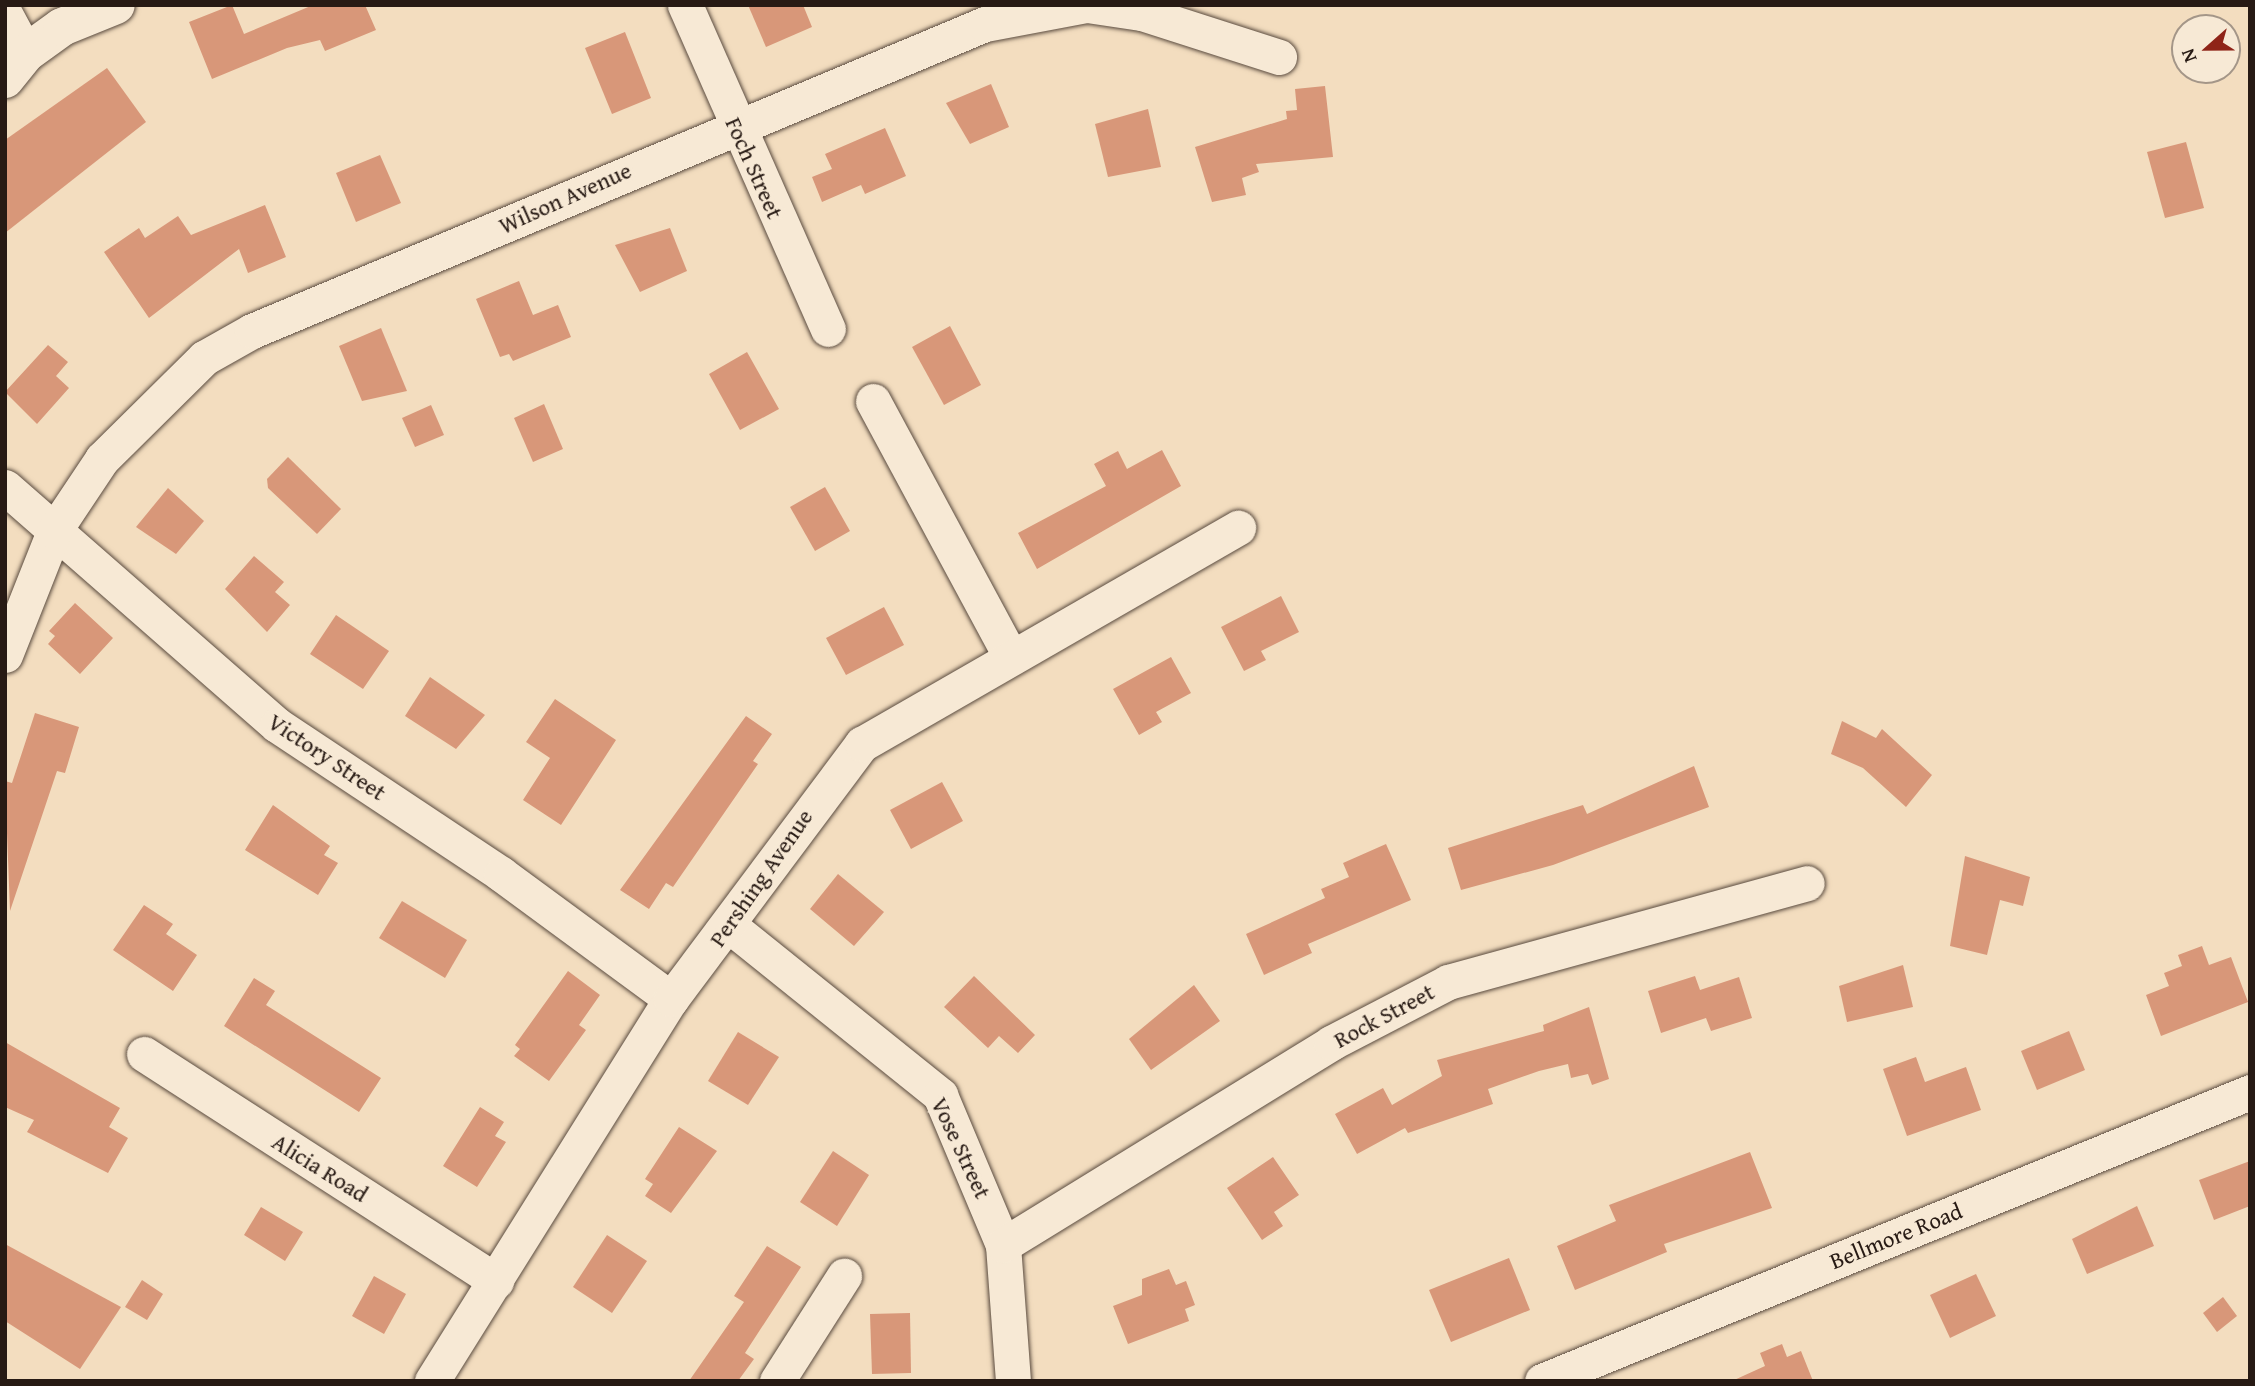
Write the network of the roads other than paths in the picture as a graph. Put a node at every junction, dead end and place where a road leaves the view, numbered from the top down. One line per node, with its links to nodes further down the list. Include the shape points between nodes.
1 (116, 5): 5 (street, via 62,27)
2 (685, 5): 6 (street, Foch Street)
3 (5, 14): 5 (street)
4 (1279, 57): 6 (street, Wilson Avenue, via 1142,13 1047,8 985,24)
5 (16, 66)
6 (734, 124): 7 (street, Foch Street); 11 (street, Wilson Avenue, via 304,307 204,358 102,459)
7 (828, 329)
8 (873, 401): 13 (street)
9 (5, 487): 11 (street, Victory Street)
10 (1238, 528): 13 (street, Pershing Avenue)
11 (54, 531): 12 (street, Wilson Avenue); 16 (street, Victory Street, via 277,725 502,874)
12 (5, 655)
13 (1011, 657): 15 (street, Pershing Avenue, via 862,744)
14 (1807, 883): 19 (street, Rock Street, via 1448,982 1331,1043)
15 (730, 926): 16 (street, Pershing Avenue); 19 (street, Vose Street, via 940,1095)
16 (671, 999): 21 (street, Pershing Avenue)
17 (144, 1054): 21 (street, Alicia Road)
18 (2250, 1092): 25 (street, Bellmore Road)
19 (1003, 1245): 24 (street, Vose Street)
20 (844, 1276): 23 (street)
21 (496, 1281): 22 (street, Pershing Avenue)
22 (432, 1381)
23 (777, 1381)
24 (1013, 1381)
25 (1542, 1381)

